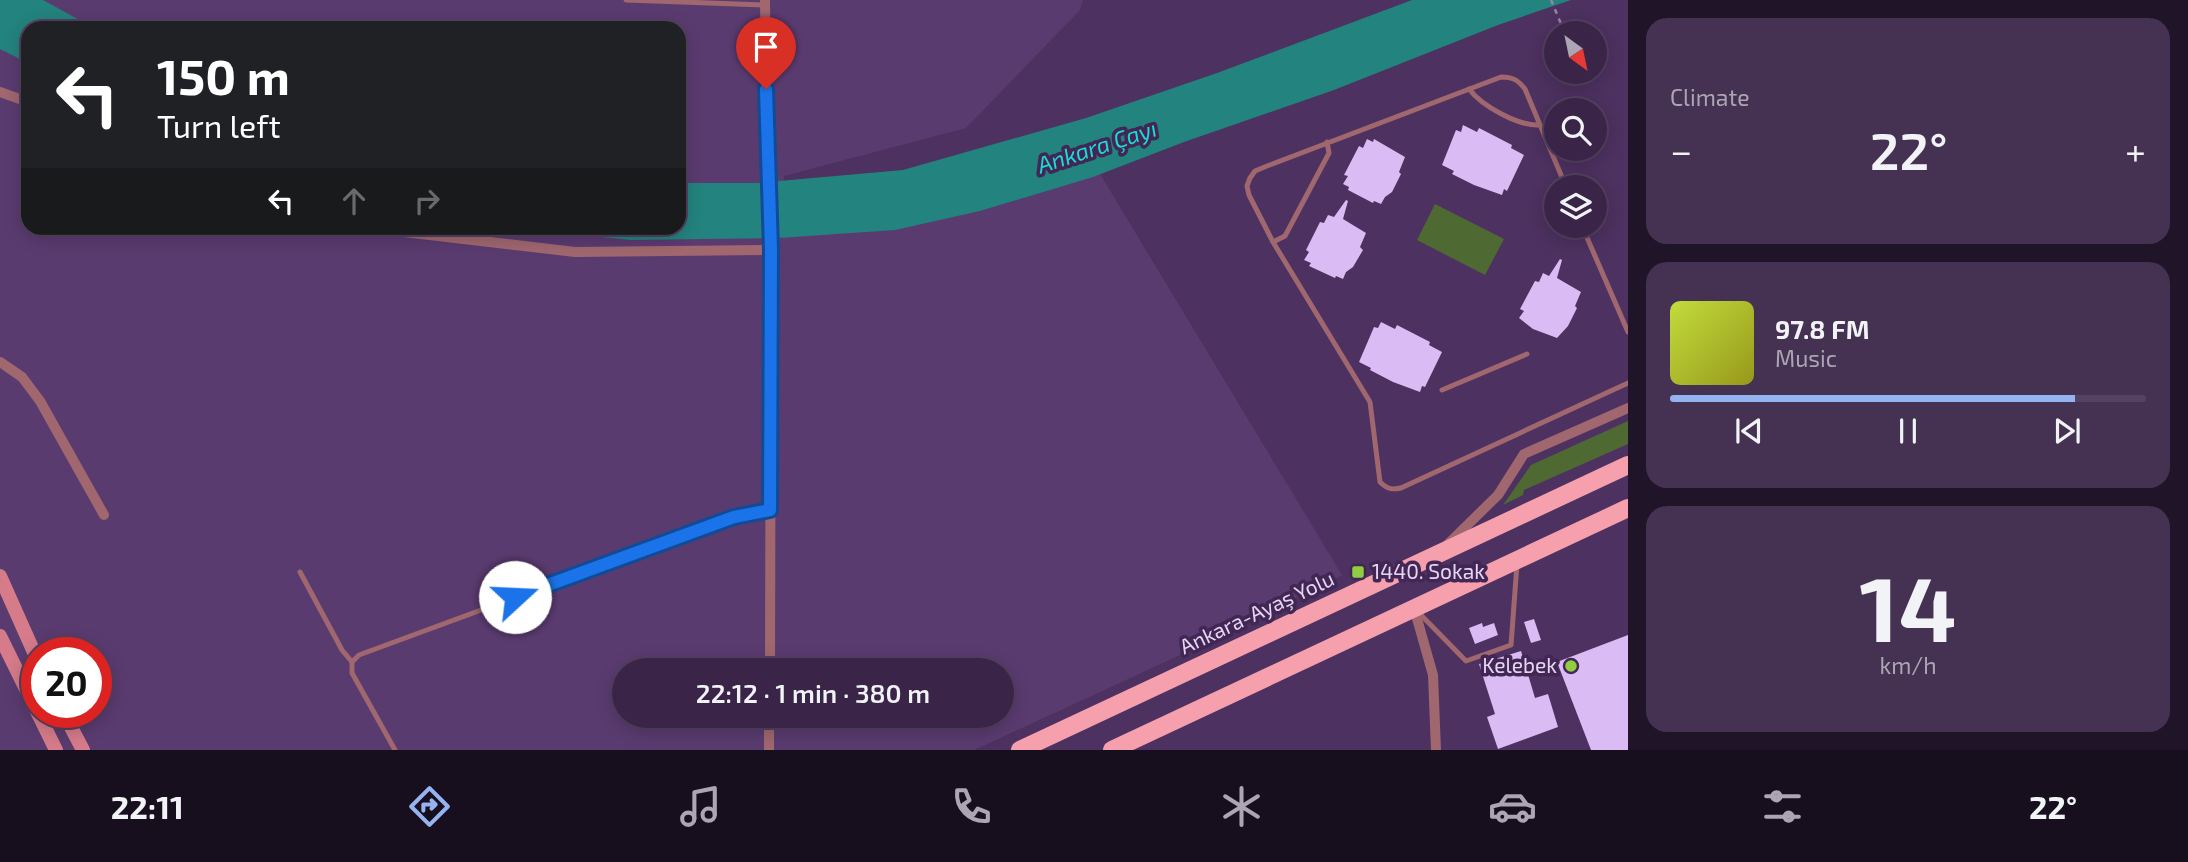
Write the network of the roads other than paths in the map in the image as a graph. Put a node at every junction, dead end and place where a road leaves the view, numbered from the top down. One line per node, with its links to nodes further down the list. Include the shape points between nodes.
1 (626, 0): 2 (lane)
2 (765, 3): 12 (street)
3 (1469, 89): 6 (lane, via 1477,99 1526,125); 6 (lane, via 1501,77 1518,80); 7 (lane)
4 (0, 92): 5 (street)
5 (21, 100)
6 (1539, 125): 8 (lane)
7 (1327, 142): 11 (lane, via 1329,153 1285,236); 11 (lane, via 1255,171 1250,178 1249,195)
8 (1561, 175)
9 (430, 235): 12 (street, via 575,252)
10 (1588, 238): 13 (lane)
11 (1273, 242): 16 (lane, via 1370,402 1381,482 1386,487 1401,488)
12 (771, 250): 21 (street)
13 (1628, 332)
14 (1527, 354): 17 (lane)
15 (0, 362): 22 (street, via 22,377 40,401)
16 (1628, 383)
17 (1442, 390)
18 (1628, 408): 23 (street, via 1524,454 1498,495)
19 (1628, 465): 23 (highway, Ankara-Ayaş Yolu)
20 (1628, 509): 24 (highway)
21 (770, 510): 30 (street); 31 (lane, via 734,517)
22 (104, 515)
23 (1440, 552): 38 (highway, Ankara-Ayaş Yolu)
24 (1518, 559): 27 (highway); 27 (lane, via 1511,645 1466,661)
25 (300, 572): 31 (lane)
26 (0, 576): 29 (main road)
27 (1414, 608): 39 (highway); 40 (street, via 1433,675)
28 (0, 636): 34 (main road)
29 (27, 637)
30 (770, 658)
31 (352, 662): 36 (lane, via 352,673)
32 (71, 728): 35 (main road)
33 (769, 728): 37 (street)
34 (56, 750)
35 (83, 750)
36 (395, 750)
37 (769, 750)
38 (1020, 750)
39 (1112, 750)
40 (1436, 750)

